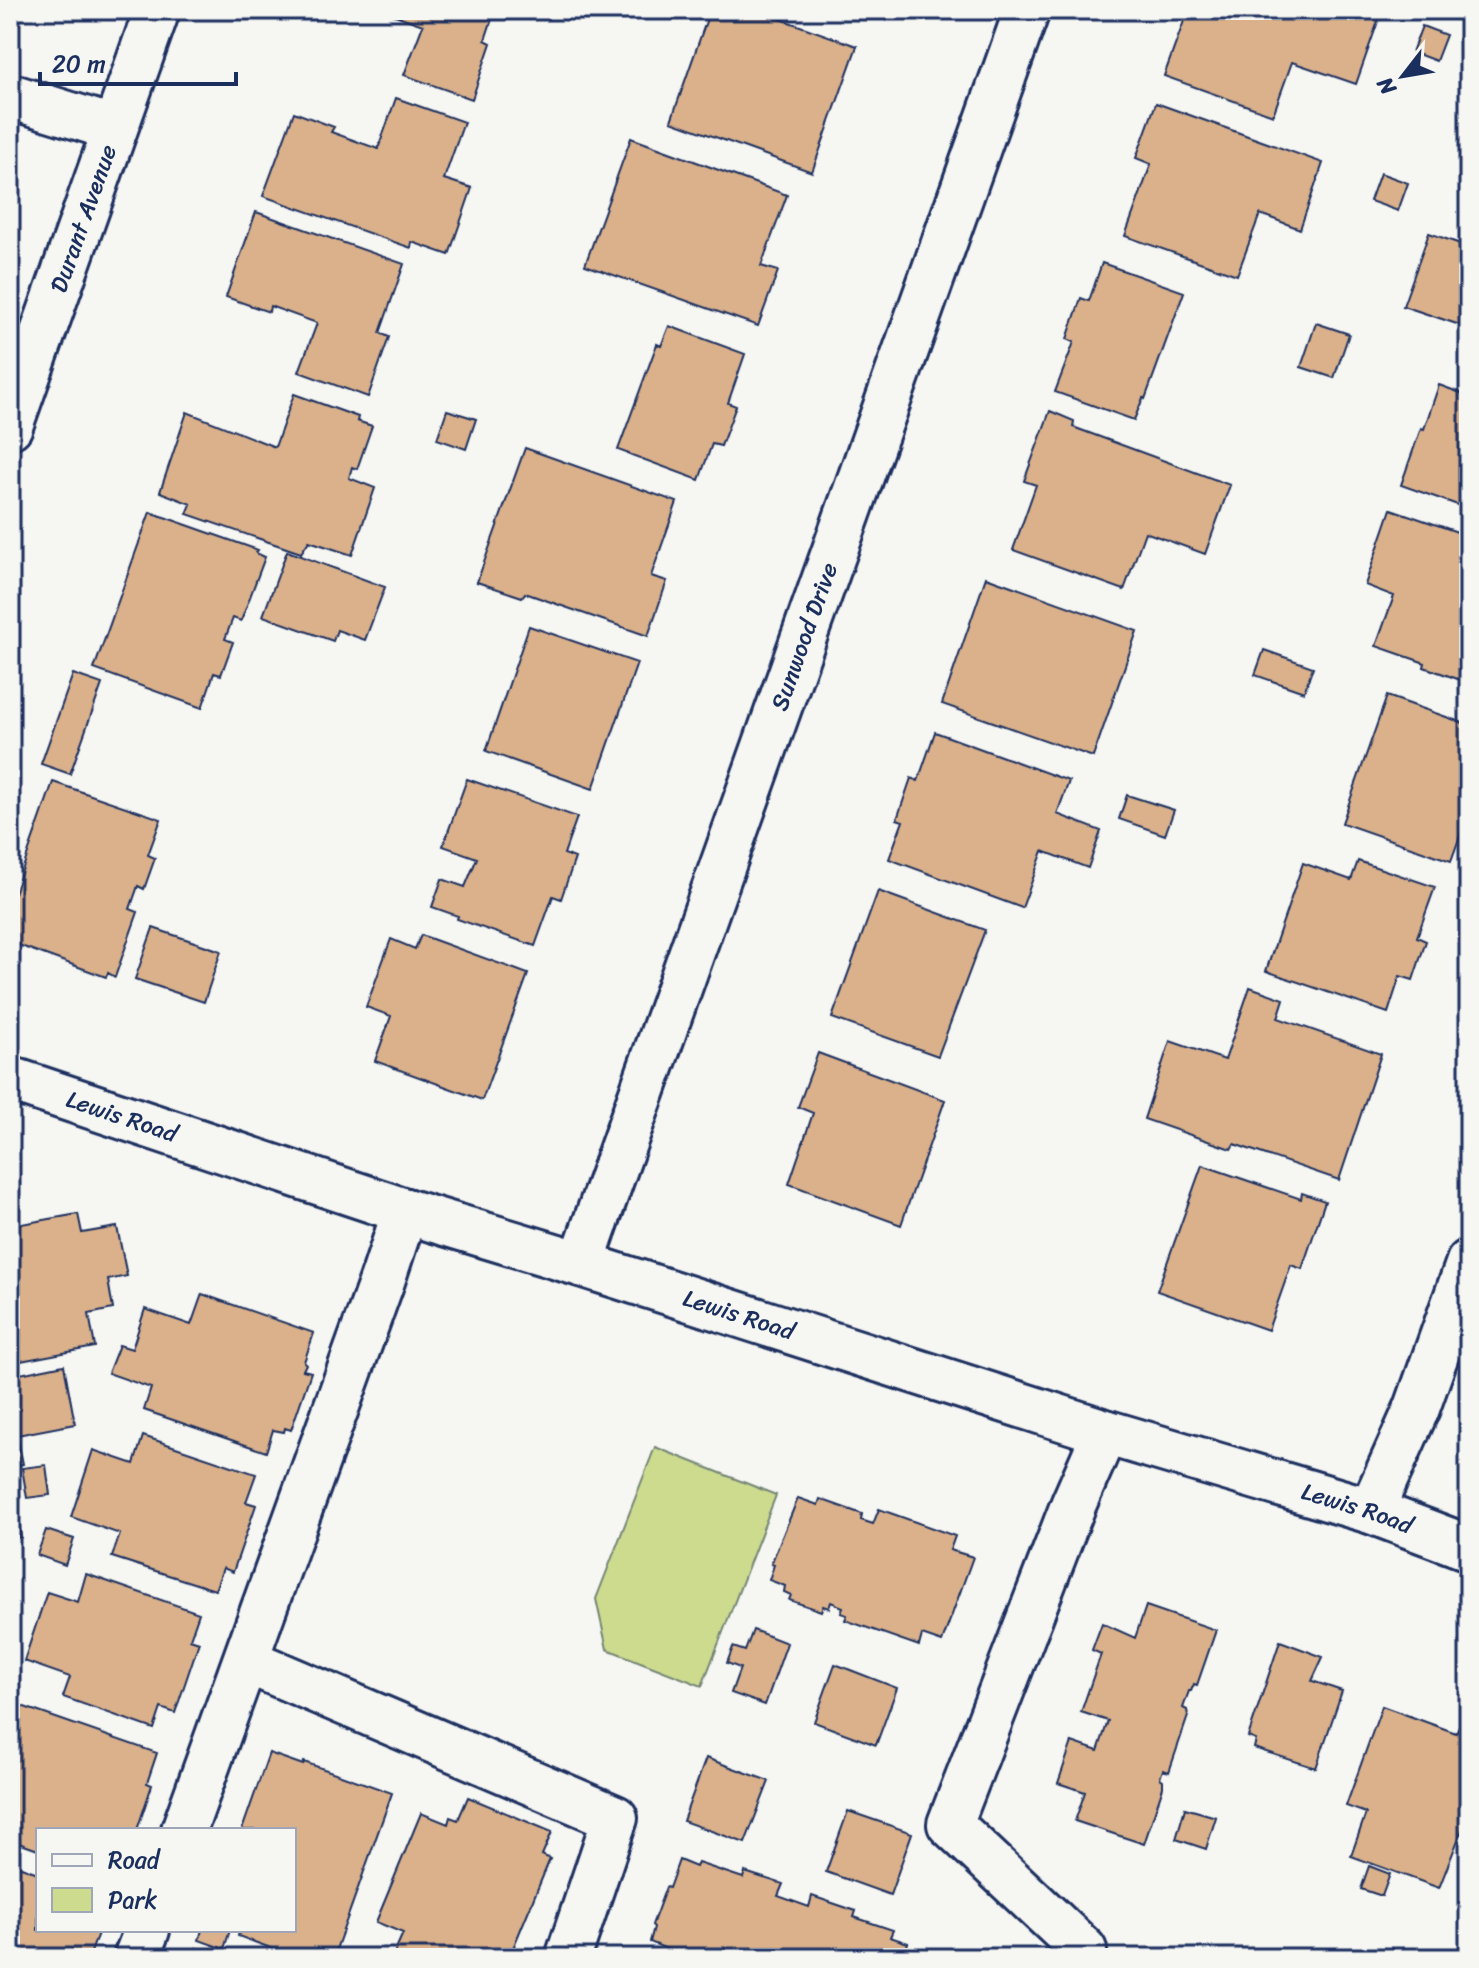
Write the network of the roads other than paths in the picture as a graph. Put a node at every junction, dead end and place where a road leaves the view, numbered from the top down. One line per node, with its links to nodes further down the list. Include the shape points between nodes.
1 (157, 10): 4 (street, Durant Avenue)
2 (1027, 10): 9 (street, Sunwood Drive)
3 (10, 96): 4 (street)
4 (113, 128): 5 (street, Durant Avenue)
5 (10, 426)
6 (10, 1079): 7 (street, Lewis Road)
7 (405, 1211): 9 (street, Lewis Road); 13 (street)
8 (1469, 1262): 11 (street, via 1417,1408)
9 (581, 1264): 10 (street, Lewis Road)
10 (1105, 1432): 11 (street, Lewis Road); 16 (street, via 950,1824)
11 (1371, 1511): 12 (street, Lewis Road)
12 (1469, 1548)
13 (247, 1661): 14 (street); 18 (street, via 615,1818)
14 (185, 1828)
15 (146, 1932): 17 (street)
16 (1084, 1950)
17 (136, 1958)
18 (568, 1958)

